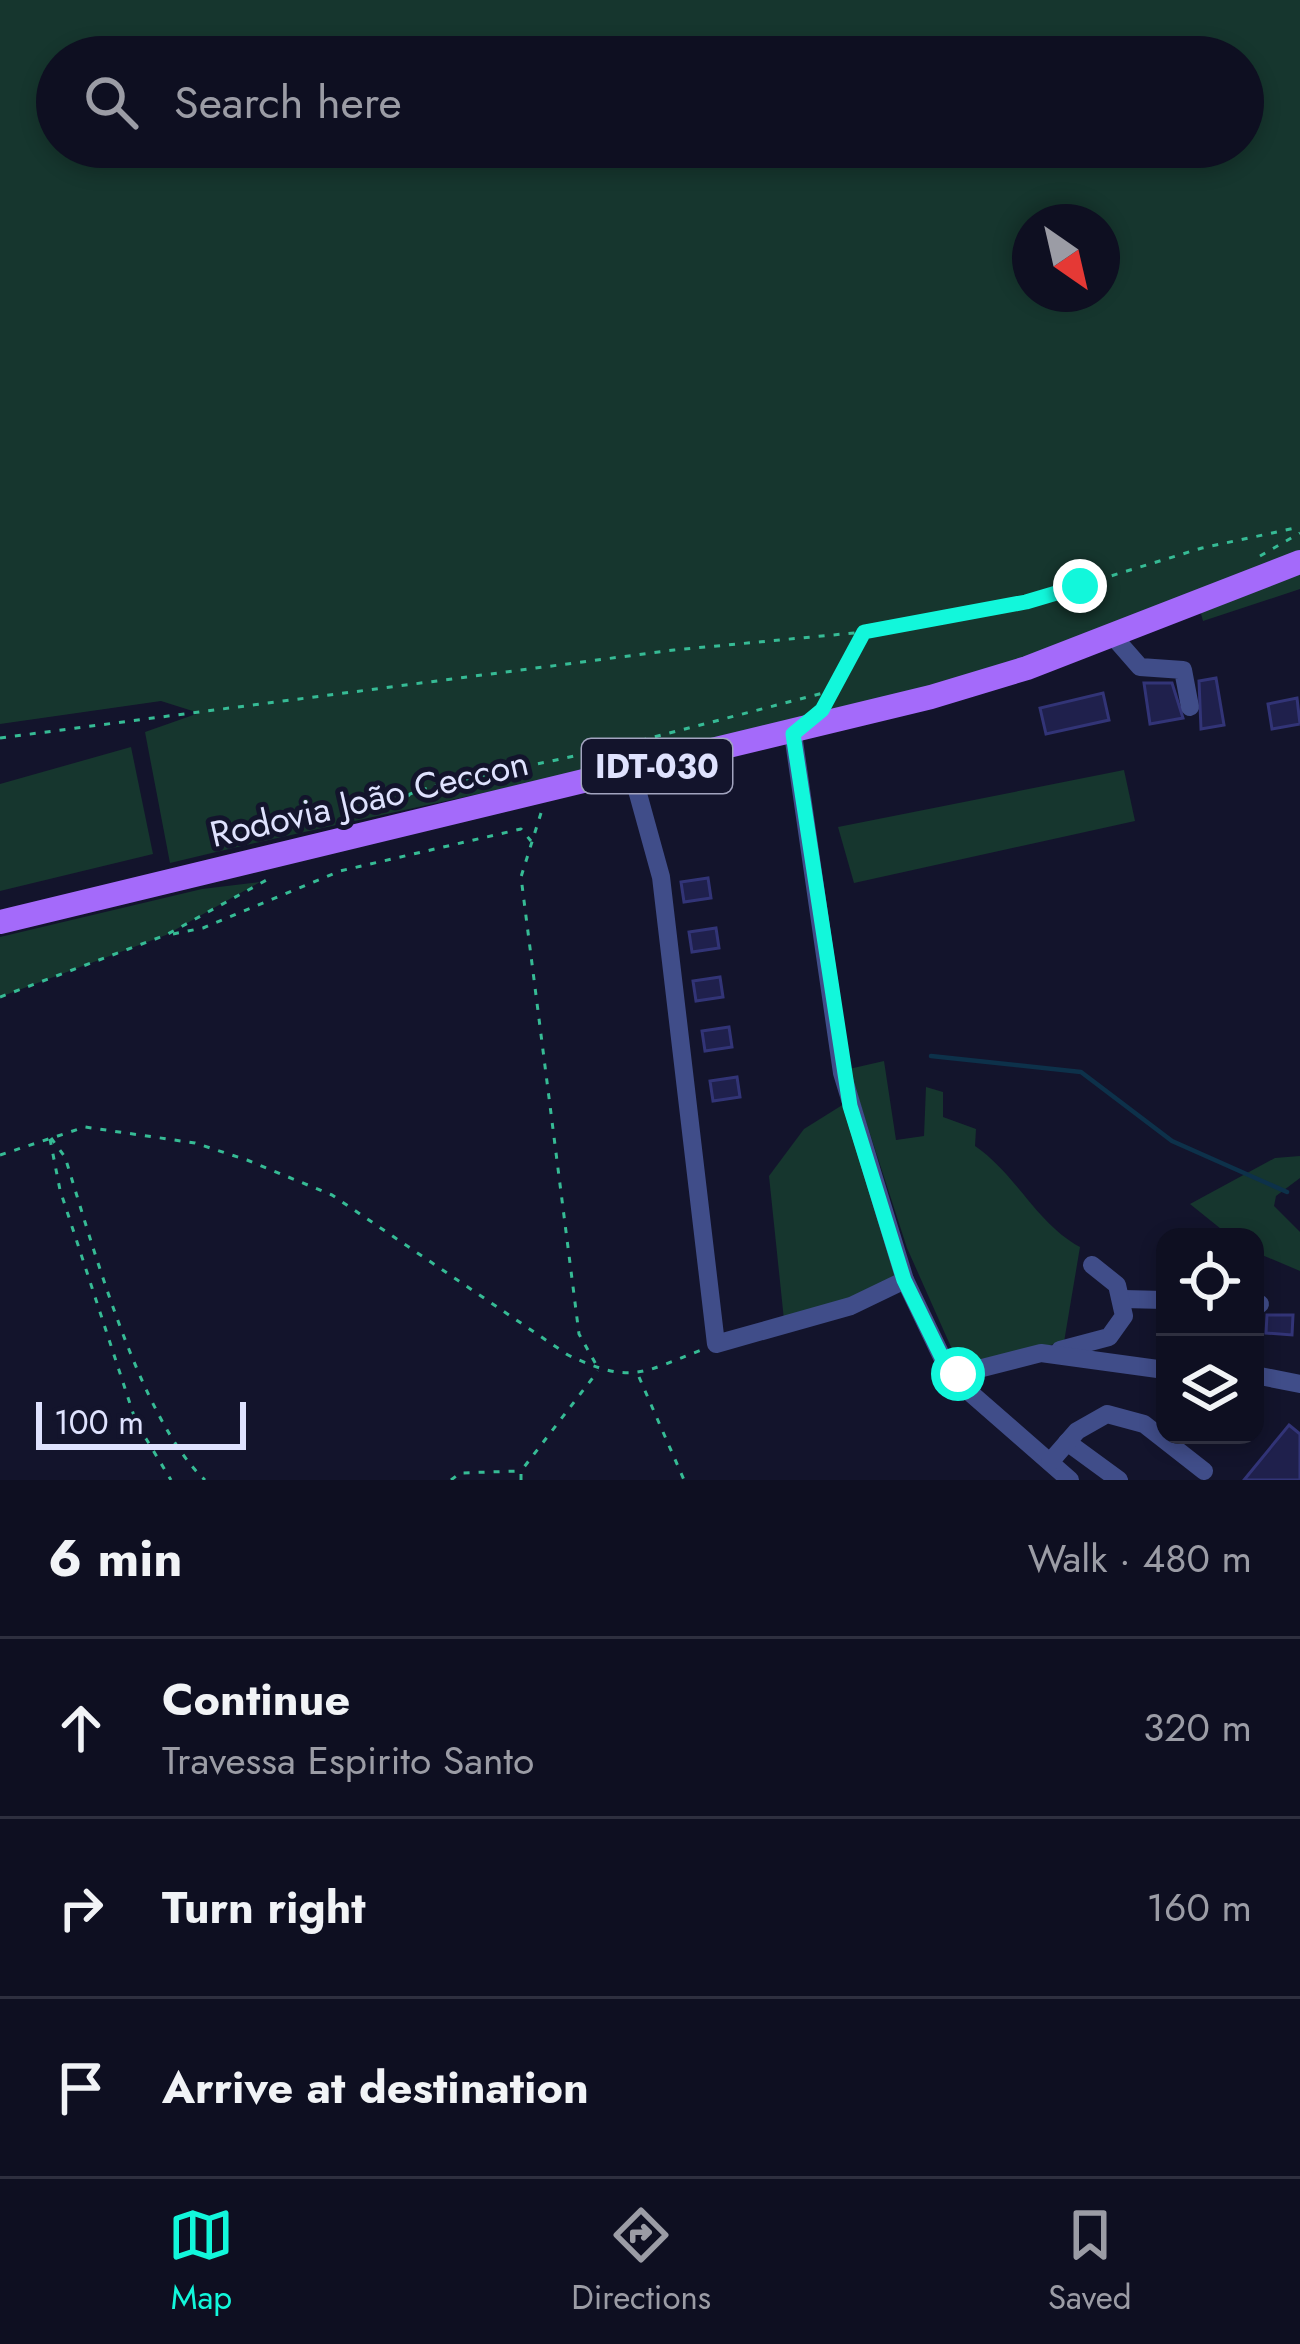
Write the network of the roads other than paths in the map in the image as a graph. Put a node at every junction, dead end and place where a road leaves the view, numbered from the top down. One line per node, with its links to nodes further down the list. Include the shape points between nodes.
1 (1300, 562): 2 (main road, Rodovia João Ceccon / IDT-030)
2 (1112, 635): 3 (street, via 1140,667 1183,670); 4 (main road, Rodovia João Ceccon / IDT-030, via 1027,668)
3 (1190, 707)
4 (793, 734): 5 (main road, Rodovia João Ceccon / IDT-030); 8 (street, via 842,1073)
5 (632, 772): 6 (main road, Rodovia João Ceccon / IDT-030); 8 (street, via 661,877 716,1344 850,1306)
6 (0, 922)
7 (1092, 1265): 9 (street)
8 (904, 1280): 13 (street)
9 (1124, 1299): 10 (street); 11 (street, via 1124,1316 1109,1337)
10 (1156, 1300)
11 (1044, 1353): 12 (street); 13 (street)
12 (1156, 1369)
13 (951, 1376): 17 (street)
14 (1264, 1377): 15 (street)
15 (1300, 1384)
16 (1067, 1442): 17 (street); 18 (street, via 1094,1418 1124,1416); 20 (street)
17 (1050, 1462): 19 (street)
18 (1204, 1471)
19 (1070, 1480)
20 (1119, 1480)

